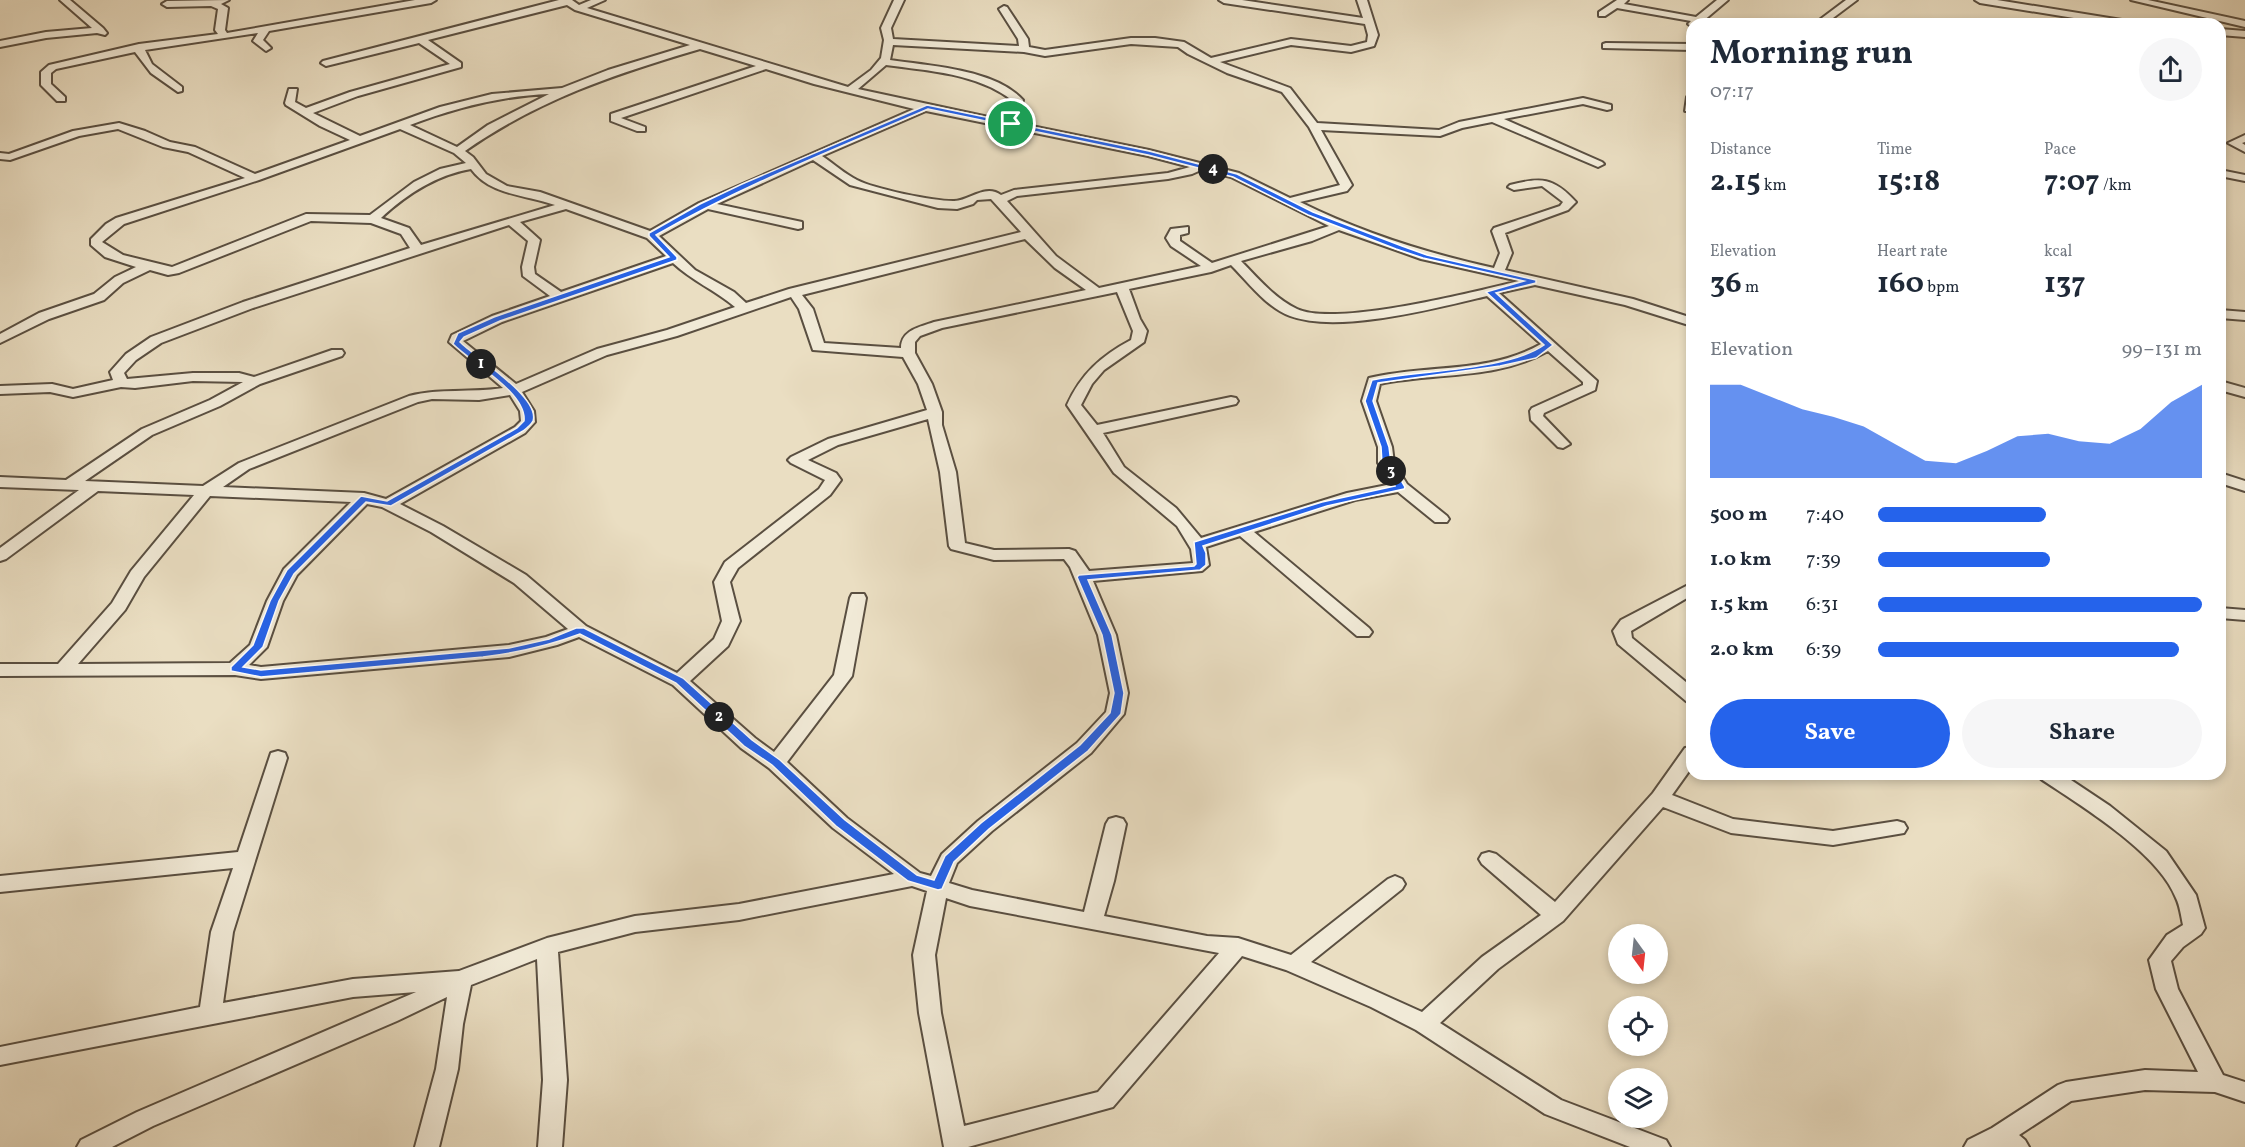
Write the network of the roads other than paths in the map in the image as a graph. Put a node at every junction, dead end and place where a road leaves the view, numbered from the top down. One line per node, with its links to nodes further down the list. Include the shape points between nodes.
1 (65, 0): 33 (street, via 102,34 46,35)
2 (224, 0): 12 (street)
3 (431, 0): 27 (street)
4 (600, 0): 14 (street)
5 (899, 0): 32 (street, via 886,28)
6 (1224, 0): 24 (street)
7 (1362, 0): 24 (street)
8 (1723, 0): 19 (street)
9 (1852, 0): 20 (street)
10 (1980, 0): 21 (street)
11 (2136, 0): 16 (street)
12 (212, 1): 15 (street); 30 (street, via 223,8 220,30)
13 (1620, 2): 18 (street); 26 (street)
14 (570, 3): 31 (street); 34 (street)
15 (167, 4)
16 (2176, 4): 22 (street)
17 (1004, 9): 38 (street, via 1023,39)
18 (1602, 14)
19 (1701, 18)
20 (1827, 18)
21 (2091, 18)
22 (2224, 18)
23 (2226, 18): 25 (street)
24 (1369, 22): 41 (street, via 1371,44 1363,48 1292,42)
25 (2245, 24)
26 (1686, 26)
27 (266, 28): 30 (street); 37 (street, via 258,41)
28 (2226, 32): 29 (street)
29 (2245, 34)
30 (225, 36): 36 (street)
31 (421, 40): 43 (street); 53 (street, via 458,65 354,94)
32 (891, 42): 38 (street); 42 (street)
33 (0, 44)
34 (698, 46): 45 (street); 48 (street)
35 (1606, 46): 39 (street)
36 (139, 47): 46 (street, via 140,56); 50 (street, via 48,68 46,85)
37 (266, 48)
38 (1024, 49): 40 (street)
39 (1686, 49)
40 (1045, 53): 41 (street, via 1155,40 1181,44); 44 (street)
41 (1211, 61): 57 (street, via 1286,90)
42 (885, 62): 47 (street); 55 (street, via 948,72 1005,88 1018,100)
43 (326, 63)
44 (1052, 65)
45 (763, 67): 47 (street); 58 (street, via 615,116)
46 (178, 89)
47 (850, 90): 51 (street)
48 (563, 91): 56 (street, via 492,97); 62 (street, via 492,127)
49 (293, 92): 53 (street, via 290,103)
50 (61, 99)
51 (927, 107): 55 (street); 64 (street)
52 (1607, 107): 54 (street, via 1583,101)
53 (306, 112): 60 (street)
54 (1494, 119): 57 (street, via 1440,133); 65 (street)
55 (1011, 124): 67 (street)
56 (400, 125): 60 (street); 62 (street)
57 (1314, 126): 73 (street, via 1346,185 1343,189)
58 (641, 129)
59 (2245, 138): 61 (street, via 2233,143)
60 (357, 139): 69 (street)
61 (2245, 149)
62 (458, 151): 66 (street)
63 (0, 156): 69 (street, via 10,157 77,133 119,126 167,145 191,149)
64 (815, 156): 72 (street, via 854,183 938,204 957,205 983,195 994,195); 75 (street)
65 (1598, 164)
66 (472, 165): 74 (street, via 504,189); 76 (street, via 432,176 389,203)
67 (1200, 166): 72 (street, via 1168,176 1014,193); 73 (street, via 1235,175)
68 (2226, 174): 70 (street)
69 (255, 178): 86 (street, via 120,221 95,242 127,260)
70 (2245, 178)
71 (1514, 187): 88 (street, via 1545,183 1570,202 1564,208 1498,231 1506,253)
72 (1000, 200): 81 (street)
73 (1287, 202): 79 (street)
74 (567, 205): 77 (street); 82 (street)
75 (703, 205): 78 (street); 82 (street)
76 (372, 219): 83 (street, via 405,231); 86 (street, via 310,217 175,270)
77 (512, 221): 83 (street); 94 (street, via 534,240 529,276)
78 (798, 225)
79 (1339, 226): 85 (street, via 1305,240); 88 (street, via 1425,256)
80 (1184, 230): 87 (street, via 1175,232 1175,243)
81 (1029, 234): 91 (street); 92 (street, via 1069,276)
82 (651, 235): 84 (street)
83 (418, 250): 104 (street, via 248,305 156,340 117,372)
84 (674, 258): 94 (street); 95 (street)
85 (1232, 259): 87 (street); 93 (street, via 1278,303 1296,315 1312,318 1366,314)
86 (151, 265): 99 (street, via 119,280 99,297 44,316)
87 (1211, 268): 90 (street)
88 (1498, 273): 89 (street)
89 (1533, 281): 93 (street); 98 (street, via 1628,302)
90 (1122, 288): 92 (street); 111 (street, via 1140,331 1137,342 1104,360 1080,389 1074,405)
91 (794, 292): 95 (street); 102 (street, via 806,309 818,347)
92 (1096, 292): 102 (street, via 939,325 915,333 909,341)
93 (1490, 292): 100 (street)
94 (561, 298): 107 (street, via 497,319 457,338 456,342 467,353)
95 (744, 308): 107 (street, via 661,337 602,352)
96 (2226, 314): 97 (street)
97 (2245, 316)
98 (1686, 320)
99 (0, 339)
100 (1549, 345): 112 (street, via 1590,381 1590,387 1537,411 1536,417); 118 (street, via 1533,356 1500,364 1374,381 1369,401 1385,447 1386,463)
101 (337, 353): 103 (street)
102 (908, 353): 110 (street)
103 (255, 381): 104 (street, via 194,377); 115 (street, via 147,432)
104 (121, 383): 106 (street, via 73,393 52,388)
105 (2226, 388): 108 (street)
106 (0, 390)
107 (515, 390): 119 (street, via 414,399 244,466); 121 (street, via 529,414 528,422 520,430)
108 (2245, 393)
109 (1231, 401): 111 (street)
110 (935, 412): 126 (street, via 948,472 957,546 994,555 1070,554); 136 (street, via 833,442 796,460 831,476 832,480 825,492 731,565 722,582 731,621 722,642)
111 (1094, 430): 124 (street, via 1118,468 1178,519)
112 (1563, 444)
113 (2226, 480): 117 (street)
114 (0, 482): 115 (street)
115 (71, 484): 116 (street)
116 (96, 485): 119 (street); 125 (street)
117 (2245, 486)
118 (1401, 487): 122 (street); 123 (street, via 1352,496)
119 (204, 492): 120 (street); 135 (street, via 138,575 119,606)
120 (364, 498): 121 (street); 133 (street, via 290,573 274,601 258,647)
121 (388, 504): 131 (street, via 519,579)
122 (1441, 519)
123 (1242, 530): 124 (street); 132 (street)
124 (1198, 544): 126 (street, via 1201,565 1196,568)
125 (0, 556)
126 (1082, 577): 150 (street, via 1107,635 1119,693 1115,714 1084,748 985,826 950,859)
127 (1686, 591): 137 (street, via 1627,624 1622,632 1624,640)
128 (858, 598): 140 (street, via 843,676)
129 (2226, 613): 130 (street)
130 (2245, 615)
131 (580, 630): 133 (street, via 551,641 483,654 261,673); 136 (street)
132 (1363, 632)
133 (235, 669): 135 (street)
134 (0, 670): 135 (street)
135 (63, 670)
136 (680, 681): 140 (street)
137 (1686, 692)
138 (278, 758): 145 (street)
139 (1686, 761): 142 (street)
140 (776, 763): 147 (street, via 840,823)
141 (2057, 780): 160 (street, via 2158,856 2186,895 2194,928 2175,941 2160,960 2167,989)
142 (1660, 798): 144 (street, via 1731,826 1833,837); 151 (street)
143 (1116, 824): 152 (street)
144 (1897, 828)
145 (246, 858): 148 (street); 157 (street, via 222,932)
146 (1489, 859): 151 (street)
147 (913, 878): 150 (street); 153 (street, via 739,912 635,924)
148 (0, 884)
149 (1395, 884): 155 (street)
150 (938, 885): 152 (street, via 970,898); 163 (street, via 924,955 930,1012)
151 (1556, 915): 158 (street, via 1490,963)
152 (1092, 921): 154 (street, via 1207,944)
153 (547, 946): 156 (street); 166 (street, via 555,1080)
154 (1238, 946): 155 (street); 163 (street, via 1105,1100)
155 (1294, 964): 158 (street)
156 (461, 980): 157 (street, via 353,988); 164 (street); 165 (street, via 447,1069)
157 (210, 1016): 159 (street)
158 (1424, 1024): 167 (street, via 1553,1107)
159 (0, 1056)
160 (2215, 1082): 161 (street); 162 (street, via 2145,1080 2066,1092)
161 (2245, 1092)
162 (2009, 1141): 168 (street)
163 (956, 1143)
164 (89, 1147)
165 (427, 1147)
166 (550, 1147)
167 (1658, 1147)
168 (1976, 1147)

